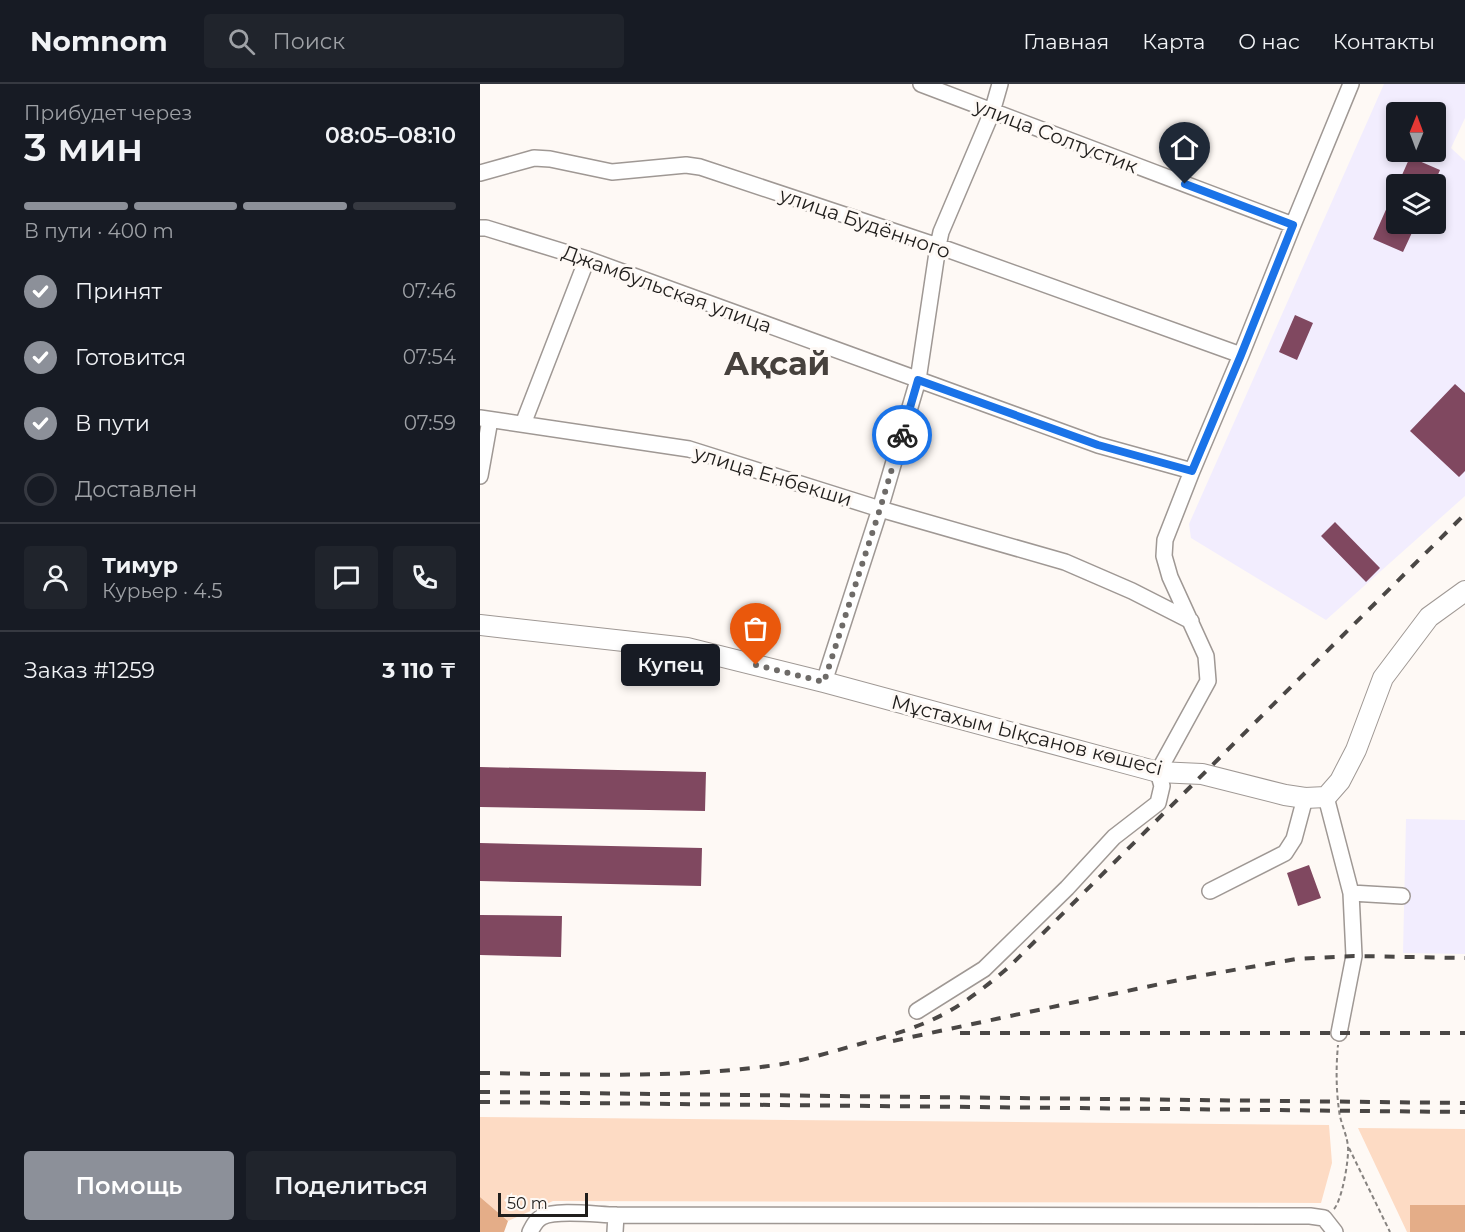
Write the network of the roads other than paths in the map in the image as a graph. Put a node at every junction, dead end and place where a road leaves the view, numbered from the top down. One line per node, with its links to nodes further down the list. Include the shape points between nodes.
1 (921, 84): 4 (street, улица Солтустик)
2 (1000, 84): 4 (street)
3 (1351, 84): 7 (street)
4 (992, 112): 7 (street, улица Солтустик); 8 (street)
5 (480, 173): 8 (street, улица Будённого, via 534,158 612,172 700,167)
6 (482, 225): 9 (street, Джамбульская улица)
7 (1293, 225): 10 (street)
8 (938, 246): 10 (street, улица Будённого); 11 (street)
9 (587, 259): 11 (street, Джамбульская улица); 13 (street)
10 (1241, 355): 14 (street)
11 (918, 380): 14 (street, Джамбульская улица, via 1098,445); 16 (street)
12 (485, 419): 13 (street, улица Енбекши); 15 (street)
13 (523, 424): 16 (street, улица Енбекши, via 689,449)
14 (1192, 471): 18 (street, via 1165,540 1164,556)
15 (480, 476)
16 (880, 509): 18 (street, улица Енбекши, via 1065,562); 20 (street)
17 (1465, 591): 22 (main road, via 1429,617 1383,678 1356,750 1340,781)
18 (1191, 621): 21 (street, via 1206,656 1208,681)
19 (480, 624): 20 (main road, Мұстахым Ықсанов көшесі, via 687,648)
20 (824, 682): 21 (main road, Мұстахым Ықсанов көшесі)
21 (1158, 772): 23 (main road, Мұстахым Ықсанов көшесі, via 1202,774); 27 (street, via 1162,786 1158,803 1114,837 984,969)
22 (1326, 796): 23 (main road, Мұстахым Ықсанов көшесі); 25 (street)
23 (1305, 798): 24 (street, via 1294,839 1285,853)
24 (1210, 891)
25 (1351, 893): 26 (street); 28 (street, via 1354,956)
26 (1402, 896)
27 (917, 1011)
28 (1339, 1033)
29 (616, 1215): 30 (street, via 554,1213 542,1217); 31 (street); 32 (street, via 1310,1216 1324,1218)
30 (530, 1232)
31 (615, 1232)
32 (1335, 1232)

